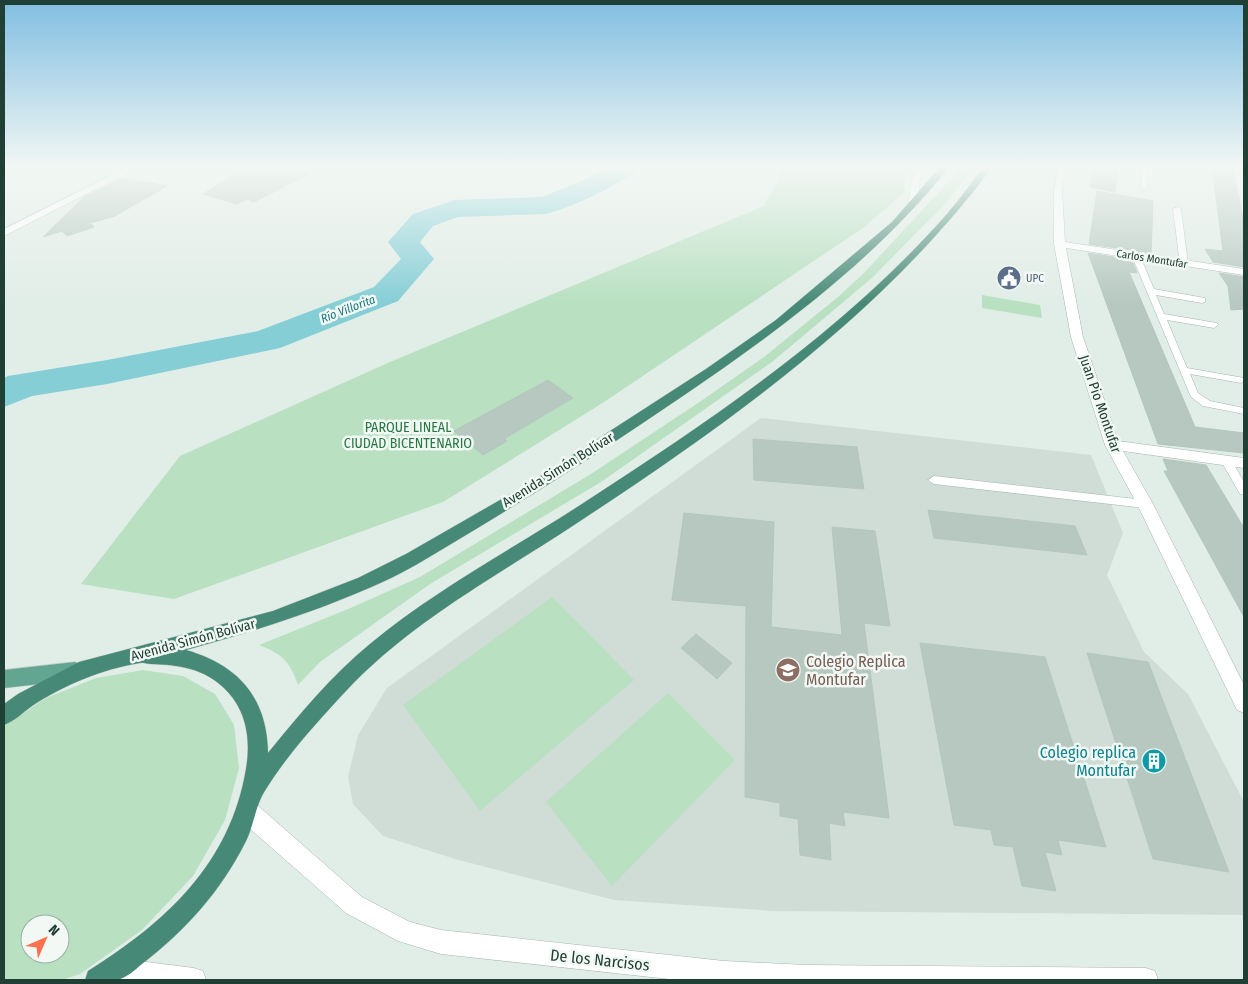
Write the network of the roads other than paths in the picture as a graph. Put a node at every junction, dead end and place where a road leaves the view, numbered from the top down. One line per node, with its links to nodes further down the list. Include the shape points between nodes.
1 (46, 212): 6 (street)
2 (906, 212): 24 (highway, Avenida Simón Bolívar, via 780,322 710,372 533,488 412,559 355,587 274,618)
3 (953, 212): 29 (highway, Avenida Simón Bolívar, via 810,348 710,426 394,635 364,660 312,714)
4 (1058, 212): 7 (street, Juan Pio Montufar)
5 (1177, 212): 9 (lane)
6 (4, 233)
7 (1059, 244): 8 (street, Carlos Montufar); 18 (street, Juan Pio Montufar, via 1077,337)
8 (1136, 256): 9 (street, Carlos Montufar); 11 (lane)
9 (1184, 264): 10 (street, Carlos Montufar)
10 (1244, 272)
11 (1150, 291): 12 (lane); 13 (lane)
12 (1202, 300)
13 (1161, 316): 14 (lane); 15 (lane)
14 (1214, 325)
15 (1184, 370): 16 (lane); 17 (lane, via 1196,398 1213,406)
16 (1241, 380)
17 (1244, 411)
18 (1112, 445): 19 (street); 23 (street, Juan Pio Montufar)
19 (1226, 461): 20 (street); 22 (lane)
20 (1244, 463)
21 (934, 480): 23 (lane)
22 (1244, 491)
23 (1145, 504): 27 (street, Juan Pio Montufar)
24 (106, 663): 25 (highway, Avenida Simón Bolívar); 29 (highway, Avenida Simón Bolívar, via 160,656 192,660 225,675 248,701 259,738)
25 (79, 671): 26 (main road); 28 (highway, Avenida Simón Bolívar, via 25,700)
26 (4, 679)
27 (1244, 704)
28 (4, 716)
29 (256, 784): 30 (highway, Avenida Simón Bolívar)
30 (248, 812): 31 (highway, Avenida Simón Bolívar, via 233,845 212,878 184,911 152,942); 32 (street, De los Narcisos, via 354,905 406,933 441,942)
31 (106, 975): 33 (street)
32 (751, 977): 34 (street, De los Narcisos)
33 (194, 980)
34 (1141, 980): 35 (street, De los Narcisos)
35 (1146, 980)

